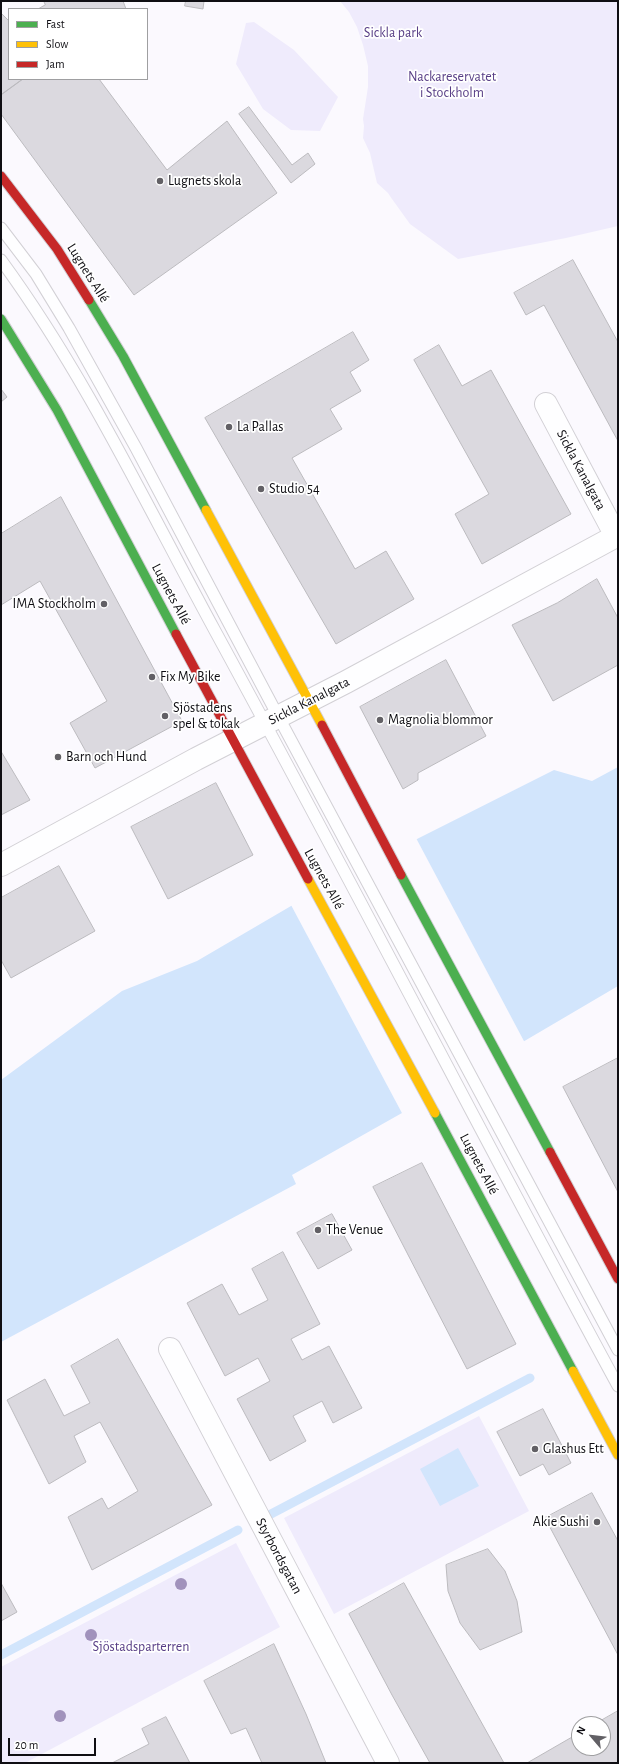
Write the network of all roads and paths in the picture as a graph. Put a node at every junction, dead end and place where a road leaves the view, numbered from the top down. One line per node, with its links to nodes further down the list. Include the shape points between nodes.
1 (1, 176): 7 (street, Lugnets Allé, via 57,249 123,356)
2 (1, 228): 8 (lane, via 36,274 140,455)
3 (1, 260): 8 (lane, via 53,336 84,388)
4 (1, 319): 9 (street, Lugnets Allé, via 57,410)
5 (546, 404): 6 (street, Sickla Kanalgata)
6 (617, 536): 7 (street, Sickla Kanalgata)
7 (309, 701): 8 (street, Sickla Kanalgata); 11 (street, Lugnets Allé)
8 (272, 720): 9 (street, Sickla Kanalgata); 13 (lane, via 337,826); 14 (lane, via 324,833)
9 (233, 740): 10 (street, Sickla Kanalgata); 15 (street, Lugnets Allé)
10 (1, 865)
11 (618, 1279)
12 (170, 1349): 16 (street, Styrbordsgatan)
13 (618, 1350)
14 (618, 1386)
15 (618, 1455)
16 (388, 1763)

